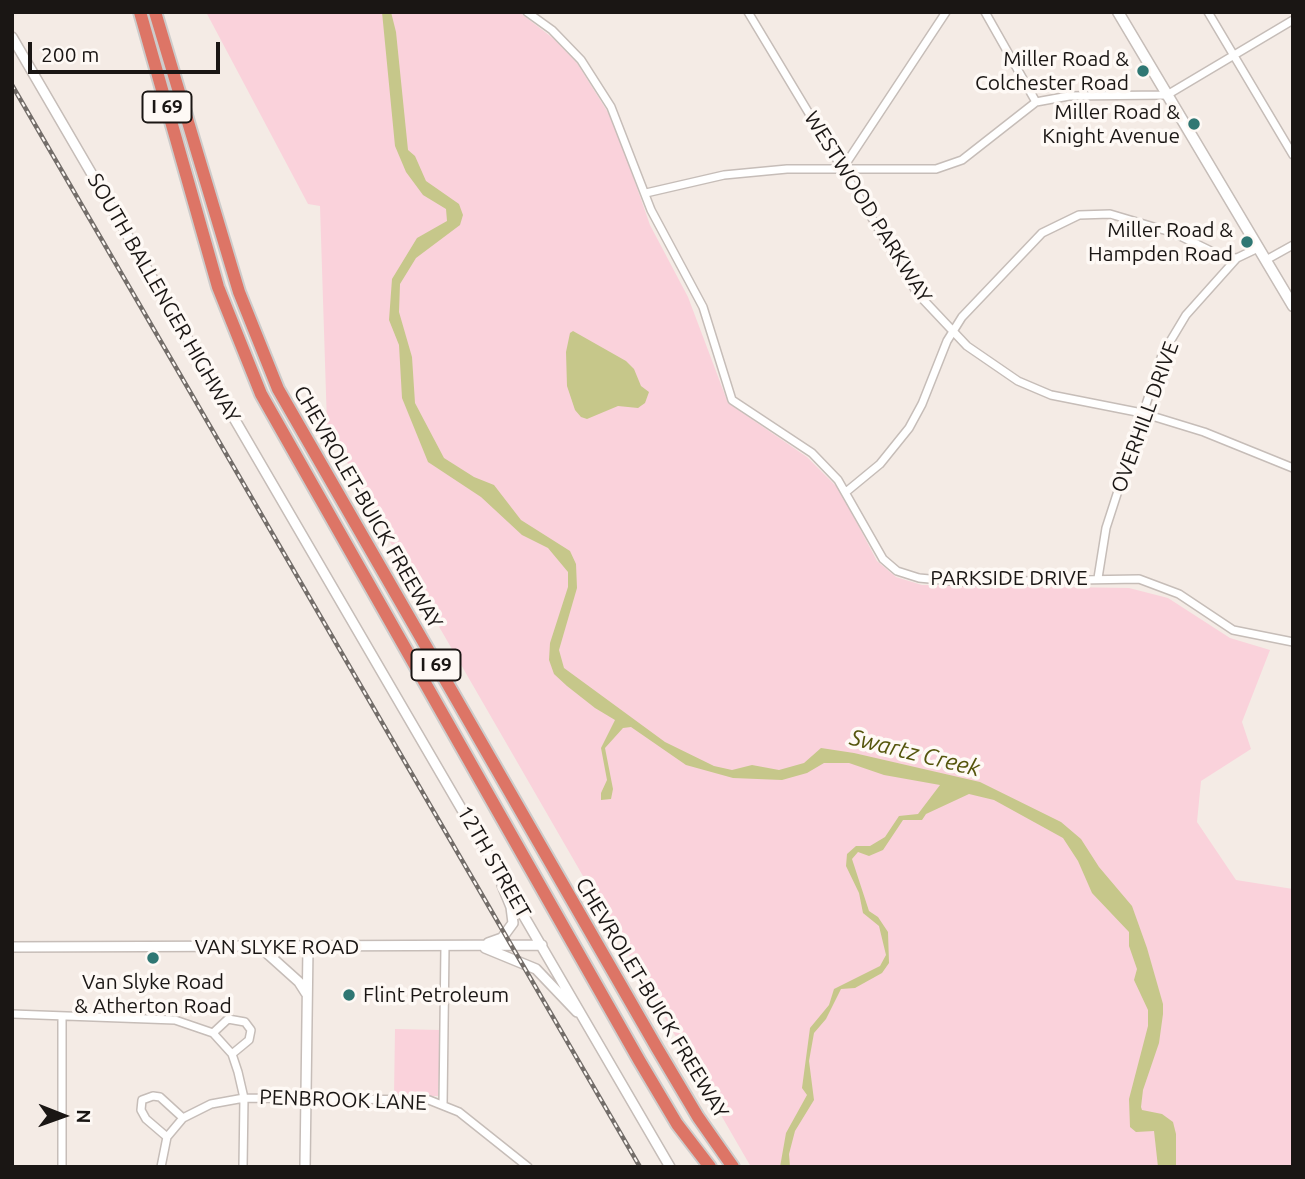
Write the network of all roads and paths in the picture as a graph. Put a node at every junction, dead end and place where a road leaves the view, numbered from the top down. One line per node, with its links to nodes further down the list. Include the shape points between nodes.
1 (132, 12): 18 (highway)
2 (141, 12): 18 (highway, CHEVROLET-BUICK FREEWAY / I 69)
3 (158, 12): 58 (highway, CHEVROLET-BUICK FREEWAY / I 69, via 246,312 291,413 663,1058)
4 (527, 12): 17 (street, PARKSIDE DRIVE, via 552,30 595,79)
5 (748, 12): 16 (street, WESTWOOD PARKWAY)
6 (946, 12): 16 (street)
7 (985, 12): 14 (street)
8 (1118, 12): 13 (main road)
9 (1208, 12): 12 (street)
10 (1293, 20): 12 (street)
11 (12, 37): 28 (street, SOUTH BALLENGER HIGHWAY)
12 (1234, 55): 13 (street); 15 (street)
13 (1167, 94): 14 (street, via 1069,96); 20 (main road)
14 (1036, 102): 16 (street, via 962,160 936,169)
15 (1293, 155)
16 (842, 168): 17 (street, via 724,175); 24 (street, WESTWOOD PARKWAY, via 917,293)
17 (646, 193): 27 (street, PARKSIDE DRIVE, via 665,239 703,307 732,400 812,453)
18 (193, 201): 48 (highway, CHEVROLET-BUICK FREEWAY / I 69, via 227,314 271,415)
19 (1293, 245): 22 (street)
20 (1258, 248): 21 (street, OVERHILL DRIVE); 22 (main road)
21 (1237, 258): 24 (street, via 1223,257 1136,220 1110,214 1079,215 1042,233); 25 (street, OVERHILL DRIVE, via 1173,335)
22 (1266, 260): 23 (main road)
23 (1293, 306)
24 (952, 331): 25 (street, WESTWOOD PARKWAY, via 1018,381 1051,395); 27 (street, via 909,428 880,464)
25 (1142, 413): 26 (street, WESTWOOD PARKWAY); 29 (street, OVERHILL DRIVE, via 1104,538)
26 (1293, 468)
27 (846, 492): 29 (street, PARKSIDE DRIVE, via 883,559 897,571 961,582)
28 (317, 559): 31 (street, 12TH STREET)
29 (1098, 578): 30 (street, PARKSIDE DRIVE, via 1139,579 1163,586 1233,629)
30 (1293, 642)
31 (480, 838): 32 (street, 12TH STREET); 34 (street, via 513,915 506,936)
32 (542, 945): 34 (street, VAN SLYKE ROAD); 41 (street, 12TH STREET)
33 (445, 946): 34 (street, VAN SLYKE ROAD); 37 (street, VAN SLYKE ROAD); 46 (street)
34 (480, 946): 41 (street, via 536,969)
35 (12, 947): 36 (street, VAN SLYKE ROAD)
36 (261, 947): 37 (street, VAN SLYKE ROAD); 38 (street, via 299,982)
37 (308, 947): 38 (street)
38 (307, 996): 45 (street)
39 (12, 1014): 40 (street)
40 (62, 1016): 42 (street, via 175,1020); 50 (street)
41 (586, 1021): 55 (street, 12TH STREET)
42 (213, 1033): 43 (street); 43 (street, via 228,1019 245,1021 251,1030 249,1040)
43 (232, 1054): 44 (street)
44 (244, 1098): 45 (street, PENBROOK LANE); 47 (street, PENBROOK LANE, via 211,1104); 52 (street)
45 (306, 1098): 46 (street, PENBROOK LANE, via 429,1100); 53 (street)
46 (443, 1105): 54 (street, PENBROOK LANE, via 460,1112)
47 (183, 1118): 49 (street, PENBROOK LANE); 49 (street, via 160,1097 142,1100 146,1119)
48 (677, 1124): 56 (highway); 57 (highway, CHEVROLET-BUICK FREEWAY / I 69)
49 (167, 1137): 51 (street, PENBROOK LANE)
50 (62, 1167)
51 (161, 1167)
52 (243, 1167)
53 (305, 1167)
54 (528, 1167)
55 (670, 1167)
56 (698, 1167)
57 (709, 1167)
58 (733, 1167)

